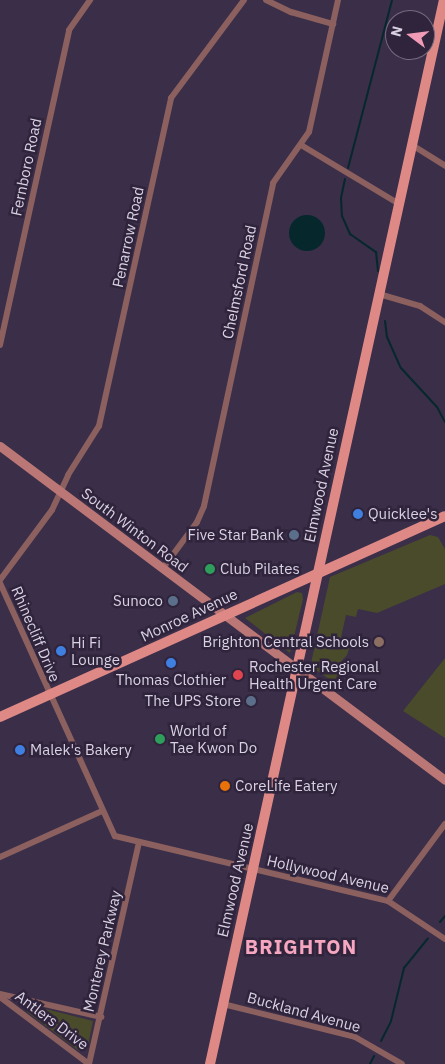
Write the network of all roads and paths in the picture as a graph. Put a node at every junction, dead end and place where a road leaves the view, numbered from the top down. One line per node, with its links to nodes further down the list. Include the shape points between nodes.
1 (90, 0): 14 (street, Fernboro Road, via 69,30)
2 (244, 0): 16 (street, Penarrow Road, via 171,98 101,420 94,438 68,475)
3 (266, 0): 7 (street, via 291,12)
4 (338, 0): 7 (street, Chelmsford Road)
5 (444, 0): 6 (main road, Elmwood Avenue)
6 (443, 18): 8 (main road, Elmwood Avenue)
7 (333, 24): 9 (street, Chelmsford Road, via 309,132)
8 (412, 145): 10 (street); 11 (main road, Elmwood Avenue)
9 (301, 146): 11 (street); 18 (street, Chelmsford Road, via 273,183 204,506 197,522)
10 (445, 166)
11 (399, 204): 12 (main road, Elmwood Avenue)
12 (379, 294): 13 (street, via 420,306); 19 (main road, Elmwood Avenue)
13 (445, 322)
14 (0, 345)
15 (0, 446): 16 (main road, South Winton Road)
16 (61, 492): 18 (main road, South Winton Road); 20 (street, Penarrow Road, via 52,510)
17 (445, 516): 19 (main road, Monroe Avenue)
18 (163, 568): 21 (main road, South Winton Road)
19 (317, 574): 21 (main road, Monroe Avenue); 22 (main road, Elmwood Avenue)
20 (0, 582): 23 (street, Rhinecliff Drive)
21 (226, 615): 22 (main road, South Winton Road); 23 (main road, Monroe Avenue)
22 (298, 670): 25 (main road, South Winton Road); 30 (main road, Elmwood Avenue)
23 (49, 695): 24 (main road, Monroe Avenue); 26 (street, Hollywood Avenue)
24 (0, 717)
25 (445, 780)
26 (102, 811): 28 (street, Hollywood Avenue, via 115,836); 29 (street)
27 (445, 824): 31 (street)
28 (139, 843): 30 (street, Hollywood Avenue); 35 (street, Monterey Parkway)
29 (0, 857)
30 (253, 869): 31 (street, Hollywood Avenue); 34 (main road, Elmwood Avenue)
31 (388, 901): 32 (street, Hollywood Avenue)
32 (445, 939)
33 (0, 995): 35 (street, Antlers Drive); 36 (street, Antlers Drive)
34 (223, 1004): 37 (main road, Elmwood Avenue); 38 (street, Buckland Avenue, via 355,1037)
35 (100, 1017): 36 (street, Monterey Parkway)
36 (89, 1064)
37 (210, 1064)
38 (402, 1064)

